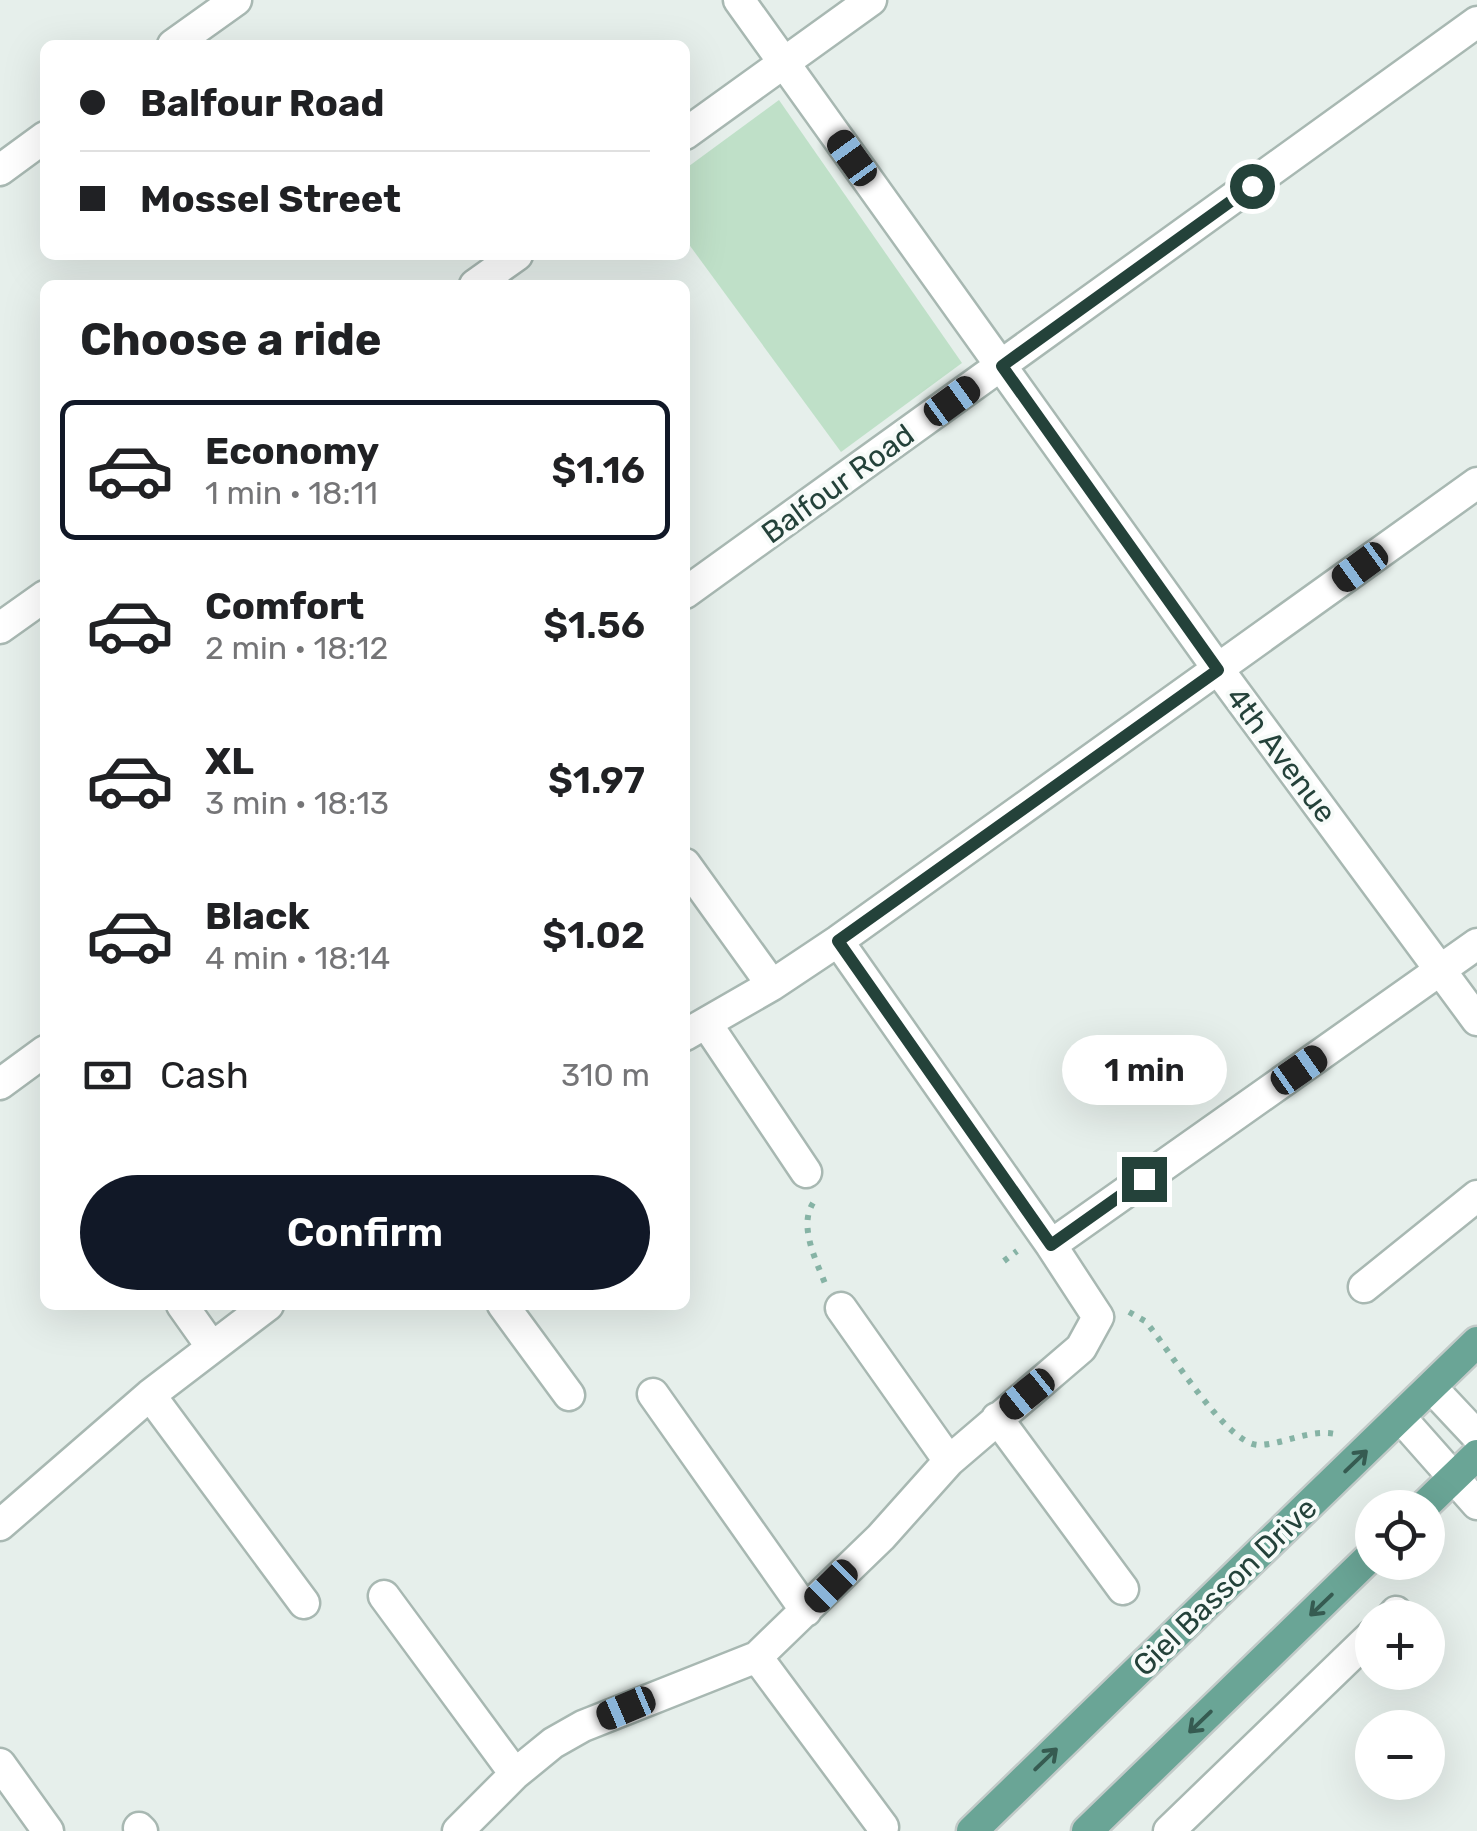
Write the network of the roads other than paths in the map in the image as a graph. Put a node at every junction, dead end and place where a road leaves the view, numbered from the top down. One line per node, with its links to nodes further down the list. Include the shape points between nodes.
1 (236, 0): 5 (street)
2 (738, 0): 6 (street, 4th Avenue)
3 (871, 0): 6 (street)
4 (1477, 22): 12 (street, Balfour Road)
5 (181, 40)
6 (784, 63): 7 (street); 12 (street, 4th Avenue)
7 (690, 130)
8 (40, 142): 9 (street)
9 (0, 170)
10 (510, 260): 11 (street)
11 (482, 280)
12 (1002, 366): 14 (street, Balfour Road); 17 (street, 4th Avenue)
13 (1477, 483): 17 (street)
14 (690, 589)
15 (40, 600): 16 (street)
16 (0, 628)
17 (1218, 670): 19 (street); 21 (street, 4th Avenue)
18 (690, 871): 22 (street)
19 (838, 941): 22 (street); 29 (street)
20 (1477, 944): 21 (street)
21 (1441, 970): 23 (street, 4th Avenue); 29 (street)
22 (772, 984): 24 (street)
23 (1477, 1020)
24 (696, 1029): 27 (street)
25 (40, 1055): 26 (street)
26 (0, 1084)
27 (806, 1172)
28 (1477, 1196): 30 (street)
29 (1036, 1246): 42 (street, via 1098,1317 1081,1348)
30 (1364, 1288)
31 (841, 1308): 45 (street)
32 (186, 1310): 36 (street)
33 (261, 1310): 36 (street)
34 (507, 1310): 40 (street)
35 (1477, 1342): 37 (main road, Giel Basson Drive)
36 (211, 1346): 39 (street)
37 (1430, 1387): 41 (main road, Giel Basson Drive); 43 (street)
38 (653, 1394): 54 (street)
39 (150, 1395): 49 (street); 53 (street)
40 (569, 1395)
41 (1400, 1417): 46 (street); 62 (main road, Giel Basson Drive, one-way to 41)
42 (997, 1418): 45 (street); 51 (street)
43 (1477, 1436)
44 (1477, 1455): 46 (main road)
45 (949, 1461): 54 (street)
46 (1453, 1478): 47 (main road); 48 (street)
47 (1441, 1490)
48 (1477, 1504)
49 (0, 1524)
50 (1355, 1571): 63 (main road, one-way to 63)
51 (1123, 1589)
52 (384, 1596): 58 (street)
53 (304, 1604)
54 (806, 1611): 56 (street)
55 (1355, 1651): 64 (street)
56 (757, 1657): 58 (street, via 583,1726); 59 (street)
57 (0, 1764): 61 (street)
58 (516, 1774): 60 (street)
59 (884, 1827)
60 (465, 1828)
61 (48, 1831)
62 (972, 1831)
63 (1087, 1831)
64 (1168, 1831)

